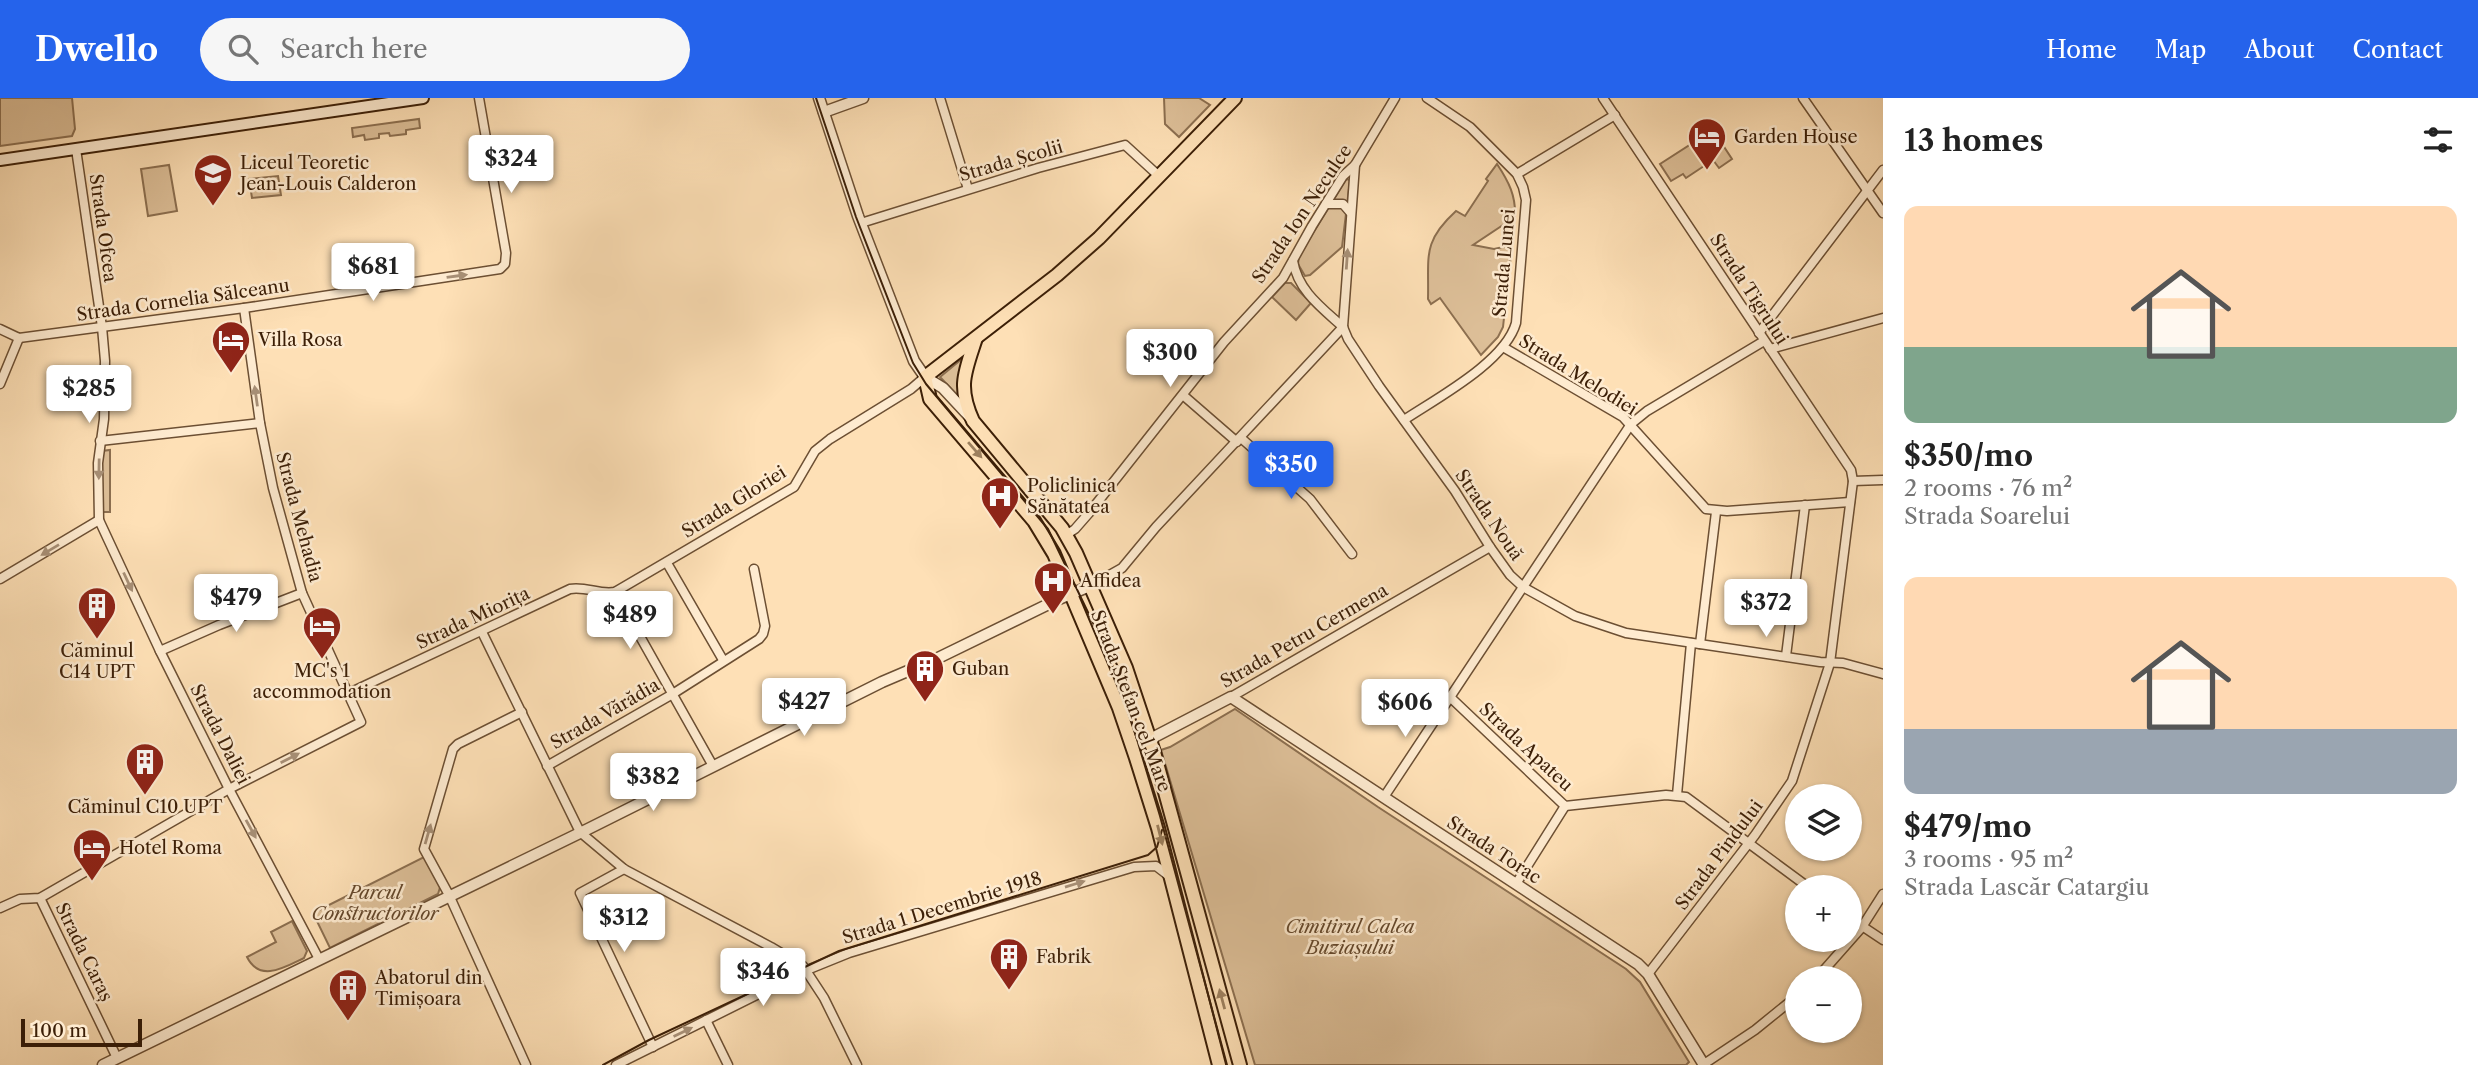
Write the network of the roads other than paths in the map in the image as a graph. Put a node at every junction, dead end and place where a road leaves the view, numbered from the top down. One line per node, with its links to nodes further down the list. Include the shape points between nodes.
1 (423, 98): 13 (main road)
2 (480, 98): 28 (street, Strada Cornelia Sălceanu, one-way to 2, via 504,266)
3 (818, 98): 11 (street, Strada Ștefan cel Mare)
4 (863, 98): 11 (street)
5 (940, 98): 19 (street)
6 (1395, 98): 15 (street, Strada Ion Neculce)
7 (1427, 98): 17 (street, via 1470,127)
8 (1603, 98): 12 (street, Strada Tigrului)
9 (1804, 98): 20 (street)
10 (1227, 101): 18 (main road)
11 (824, 112): 24 (street, Strada Ștefan cel Mare)
12 (1615, 115): 17 (street); 33 (street, Strada Tigrului)
13 (76, 149): 14 (main road); 30 (street, Strada Ofcea)
14 (0, 160)
15 (1355, 165): 21 (street, Strada Ion Neculce); 22 (street)
16 (1883, 170): 20 (street)
17 (1517, 174): 36 (street, Strada Lunei, via 1526,200 1517,315)
18 (1160, 177): 19 (street, Strada Școlii, via 1125,145); 35 (main road, via 1057,275)
19 (968, 189): 24 (street, Strada Școlii)
20 (1867, 191): 23 (street); 33 (street)
21 (1326, 204): 22 (street, via 1343,204); 25 (street, Strada Ion Neculce)
22 (1350, 212): 31 (street, one-way to 22)
23 (1883, 213)
24 (861, 223): 38 (street, Strada Ștefan cel Mare, via 909,348)
25 (1293, 261): 26 (street, Strada Ion Neculce); 27 (street)
26 (1283, 278): 27 (street); 40 (street, Strada Ion Neculce, via 1224,342)
27 (1298, 281): 31 (street)
28 (244, 308): 30 (street, Strada Cornelia Sălceanu); 43 (street, Strada Mehadia, one-way to 28)
29 (1883, 318): 37 (street)
30 (102, 327): 34 (street, Strada Cornelia Sălceanu); 46 (street, Strada Ofcea, via 105,383)
31 (1343, 327): 42 (street, Strada Nouă); 45 (street)
32 (0, 329): 34 (street)
33 (1761, 337): 37 (street, Strada Tigrului); 44 (street)
34 (19, 338): 39 (street)
35 (976, 338): 38 (main road); 41 (main road, via 963,389)
36 (1503, 347): 42 (street, Strada Lunei); 44 (street, Strada Melodiei)
37 (1770, 349): 48 (street, Strada Tigrului, via 1851,470)
38 (925, 377): 41 (street, Strada Ștefan cel Mare, via 943,387); 56 (street, Strada Gloriei, via 830,439 817,450 794,487); 63 (main road, Strada Ștefan cel Mare, one-way to 63, via 930,399 1042,532)
39 (0, 384)
40 (1184, 396): 45 (street); 53 (street, Strada Ion Neculce)
41 (973, 421): 53 (main road, Strada Ștefan cel Mare)
42 (1404, 421): 54 (street, Strada Nouă)
43 (260, 423): 46 (street); 61 (street, Strada Mehadia)
44 (1631, 424): 51 (street, Strada Melodiei, via 1701,506); 60 (street)
45 (1239, 440): 55 (street, via 1310,499); 59 (street, via 1122,568)
46 (100, 441): 52 (street, Strada Ofcea, one-way to 52)
47 (1883, 480): 48 (street)
48 (1853, 481): 49 (street)
49 (1850, 502): 50 (street); 69 (street, Strada Pindului)
50 (1805, 505): 51 (street); 67 (street)
51 (1716, 512): 65 (street)
52 (99, 520): 58 (street, one-way to 58); 66 (street, Strada Daliei, one-way to 66)
53 (1066, 535): 59 (main road, Strada Ștefan cel Mare)
54 (1490, 547): 60 (street, Strada Nouă); 73 (street, Strada Petru Cermena)
55 (1352, 554)
56 (667, 562): 62 (street, Strada Gloriei); 68 (street)
57 (754, 569): 68 (street, Strada Vărădia, via 765,630 759,639)
58 (0, 579)
59 (1090, 586): 63 (street); 76 (main road, Strada Ștefan cel Mare)
60 (1522, 587): 65 (street, Strada Nouă, via 1605,627); 74 (street)
61 (302, 593): 66 (street); 71 (street, Strada Mehadia)
62 (615, 593): 64 (street, Strada Miorița, via 570,589); 72 (street)
63 (1071, 594): 77 (main road, Strada Ștefan cel Mare); 79 (street)
64 (482, 632): 71 (street, Strada Miorița); 75 (street)
65 (1696, 643): 67 (street, Strada Nouă); 81 (street)
66 (160, 651): 80 (street, Strada Daliei)
67 (1786, 656): 69 (street, Strada Nouă)
68 (723, 660): 72 (street, Strada Vărădia)
69 (1830, 663): 70 (street, Strada Nouă); 85 (street, Strada Pindului, via 1792,782)
70 (1883, 674)
71 (347, 694): 80 (street, Strada Mehadia, one-way to 71, via 361,722)
72 (671, 695): 78 (street, Strada Vărădia); 79 (street)
73 (1231, 696): 76 (street, Strada Petru Cermena); 82 (street, Strada Torac)
74 (1450, 697): 82 (street); 83 (street, Strada Apateu)
75 (522, 712): 78 (street); 91 (street, one-way to 75, via 424,849 453,749)
76 (1150, 738): 77 (street, Strada Petru Cermena); 111 (main road, Strada Ștefan cel Mare, one-way to 76)
77 (1133, 748): 88 (main road, Strada Ștefan cel Mare, one-way to 88)
78 (547, 766): 84 (street)
79 (713, 766): 84 (street)
80 (229, 789): 92 (street); 97 (street, Strada Daliei, one-way to 97)
81 (1677, 795): 83 (street, Strada Apateu); 85 (street)
82 (1384, 797): 89 (street, Strada Torac)
83 (1565, 806): 89 (street)
84 (580, 832): 86 (street); 91 (street)
85 (1748, 844): 87 (street); 100 (street, Strada Pindului)
86 (624, 869): 99 (street); 103 (street, via 580,893)
87 (1791, 875)
88 (1169, 876): 99 (street, Strada 1 Decembrie 1918, one-way to 88, via 867,947 1134,867 1156,866); 110 (main road, Strada Ștefan cel Mare)
89 (1516, 884): 100 (street, Strada Torac)
90 (1883, 894): 94 (street)
91 (449, 895): 97 (street); 106 (street)
92 (40, 898): 93 (street, via 20,898); 104 (street, Strada Caraș)
93 (0, 908)
94 (1862, 927): 95 (street)
95 (1883, 940)
96 (1840, 952): 98 (street)
97 (319, 959): 104 (street)
98 (1828, 966)
99 (807, 970): 102 (street, Strada 1 Decembrie 1918); 109 (street)
100 (1648, 974): 112 (street, Strada Torac)
101 (1785, 1006): 112 (street)
102 (706, 1020): 103 (street, Strada 1 Decembrie 1918, one-way to 102); 108 (street)
103 (653, 1047): 107 (street, Strada 1 Decembrie 1918)
104 (117, 1058): 105 (street)
105 (103, 1065)
106 (526, 1065)
107 (616, 1065)
108 (728, 1065)
109 (857, 1065)
110 (1219, 1065)
111 (1240, 1065)
112 (1704, 1065)

